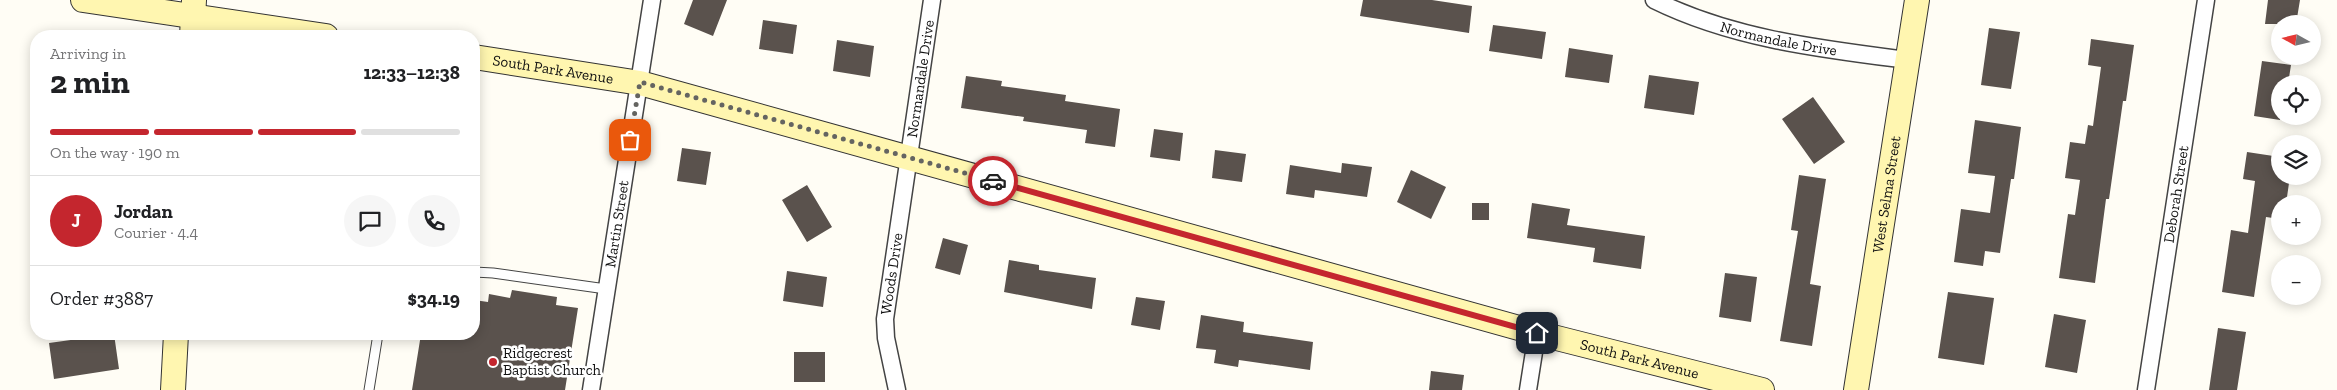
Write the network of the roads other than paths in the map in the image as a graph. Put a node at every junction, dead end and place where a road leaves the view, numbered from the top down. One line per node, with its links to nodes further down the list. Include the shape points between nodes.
1 (83, 0): 7 (street)
2 (652, 0): 11 (street, Martin Street)
3 (932, 0): 12 (street, Normandale Drive)
4 (1654, 0): 10 (street, Normandale Drive, via 1711,24 1762,38)
5 (1917, 0): 10 (street, West Selma Street)
6 (2206, 0): 25 (street, Deborah Street)
7 (193, 18): 8 (street)
8 (282, 30)
9 (480, 58): 11 (street, South Park Avenue)
10 (1907, 60): 24 (street, West Selma Street)
11 (640, 82): 12 (street, South Park Avenue); 14 (street, Martin Street)
12 (908, 157): 15 (street, South Park Avenue); 21 (street, Woods Drive, via 885,319)
13 (480, 272): 14 (lane)
14 (606, 290): 20 (street, Martin Street)
15 (1537, 333): 22 (street); 23 (street, South Park Avenue)
16 (176, 340): 18 (street)
17 (377, 340): 19 (lane)
18 (173, 390)
19 (370, 390)
20 (591, 390)
21 (897, 390)
22 (1528, 390)
23 (1762, 390)
24 (1856, 390)
25 (2146, 390)

